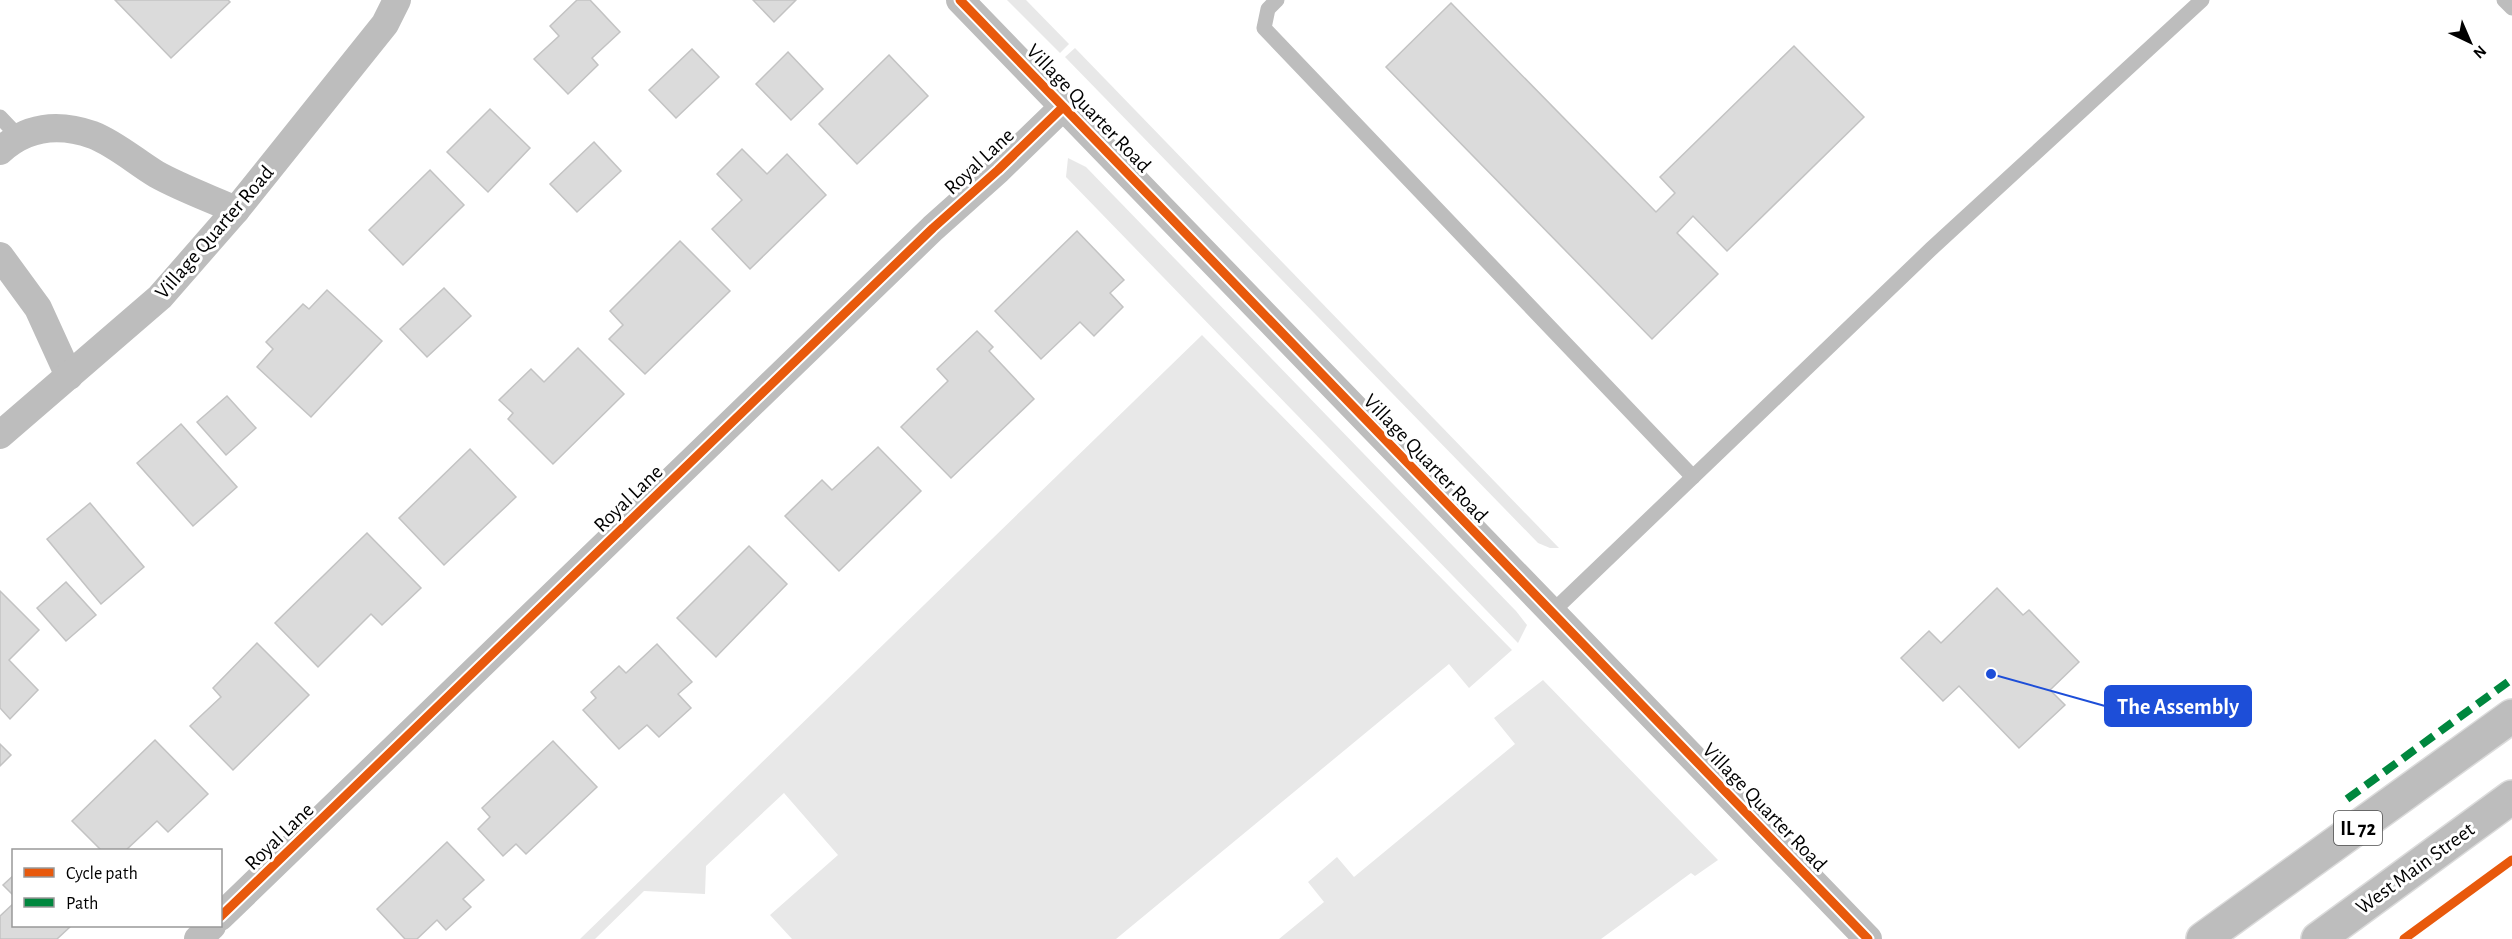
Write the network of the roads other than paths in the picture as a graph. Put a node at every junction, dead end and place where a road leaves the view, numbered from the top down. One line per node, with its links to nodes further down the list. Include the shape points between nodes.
1 (398, 0): 9 (street, Village Quarter Road, via 385,24)
2 (960, 0): 7 (street, Village Quarter Road)
3 (1277, 0): 13 (lane, via 1268,9 1264,28)
4 (2202, 0): 13 (lane, via 1931,249)
5 (2504, 0): 6 (lane)
6 (2512, 8)
7 (1063, 107): 14 (street, Village Quarter Road); 17 (street, Royal Lane)
8 (6, 135): 9 (street, via 67,129 94,136 158,174)
9 (236, 210): 11 (street, Village Quarter Road, via 160,297)
10 (0, 255): 11 (street, via 38,309)
11 (69, 376): 12 (street, Village Quarter Road)
12 (0, 435)
13 (1693, 477): 14 (lane)
14 (1551, 613): 20 (street, Village Quarter Road)
15 (2512, 716): 21 (main road, IL 72)
16 (2512, 796): 22 (main road, West Main Street)
17 (222, 915)
18 (211, 927): 19 (street)
19 (198, 939)
20 (1868, 939)
21 (2203, 939)
22 (2318, 939)

